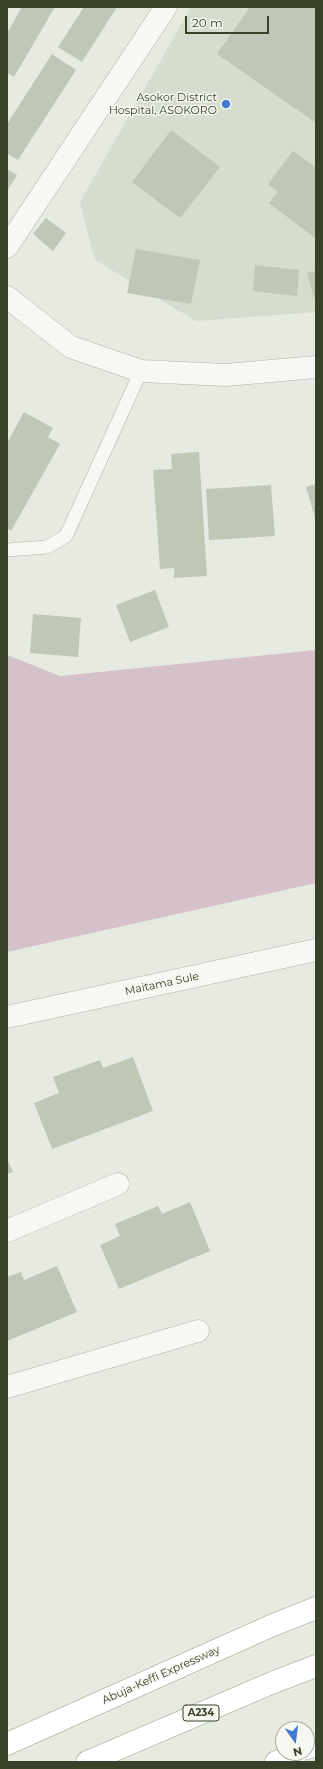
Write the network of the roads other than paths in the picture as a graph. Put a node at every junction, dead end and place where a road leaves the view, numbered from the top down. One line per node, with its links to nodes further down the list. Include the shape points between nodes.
1 (166, 7): 2 (street)
2 (7, 247)
3 (7, 297): 5 (street, via 72,347)
4 (316, 367): 5 (street, via 226,375)
5 (141, 371): 6 (lane, via 66,536 47,547)
6 (7, 550)
7 (316, 950): 8 (street, Maitama Sule)
8 (7, 1017)
9 (118, 1184): 10 (street)
10 (7, 1231)
11 (198, 1330): 12 (street)
12 (7, 1387)
13 (316, 1608): 15 (highway, Abuja-Keffi Expressway)
14 (316, 1666): 16 (highway, A234)
15 (7, 1744)
16 (87, 1762)

